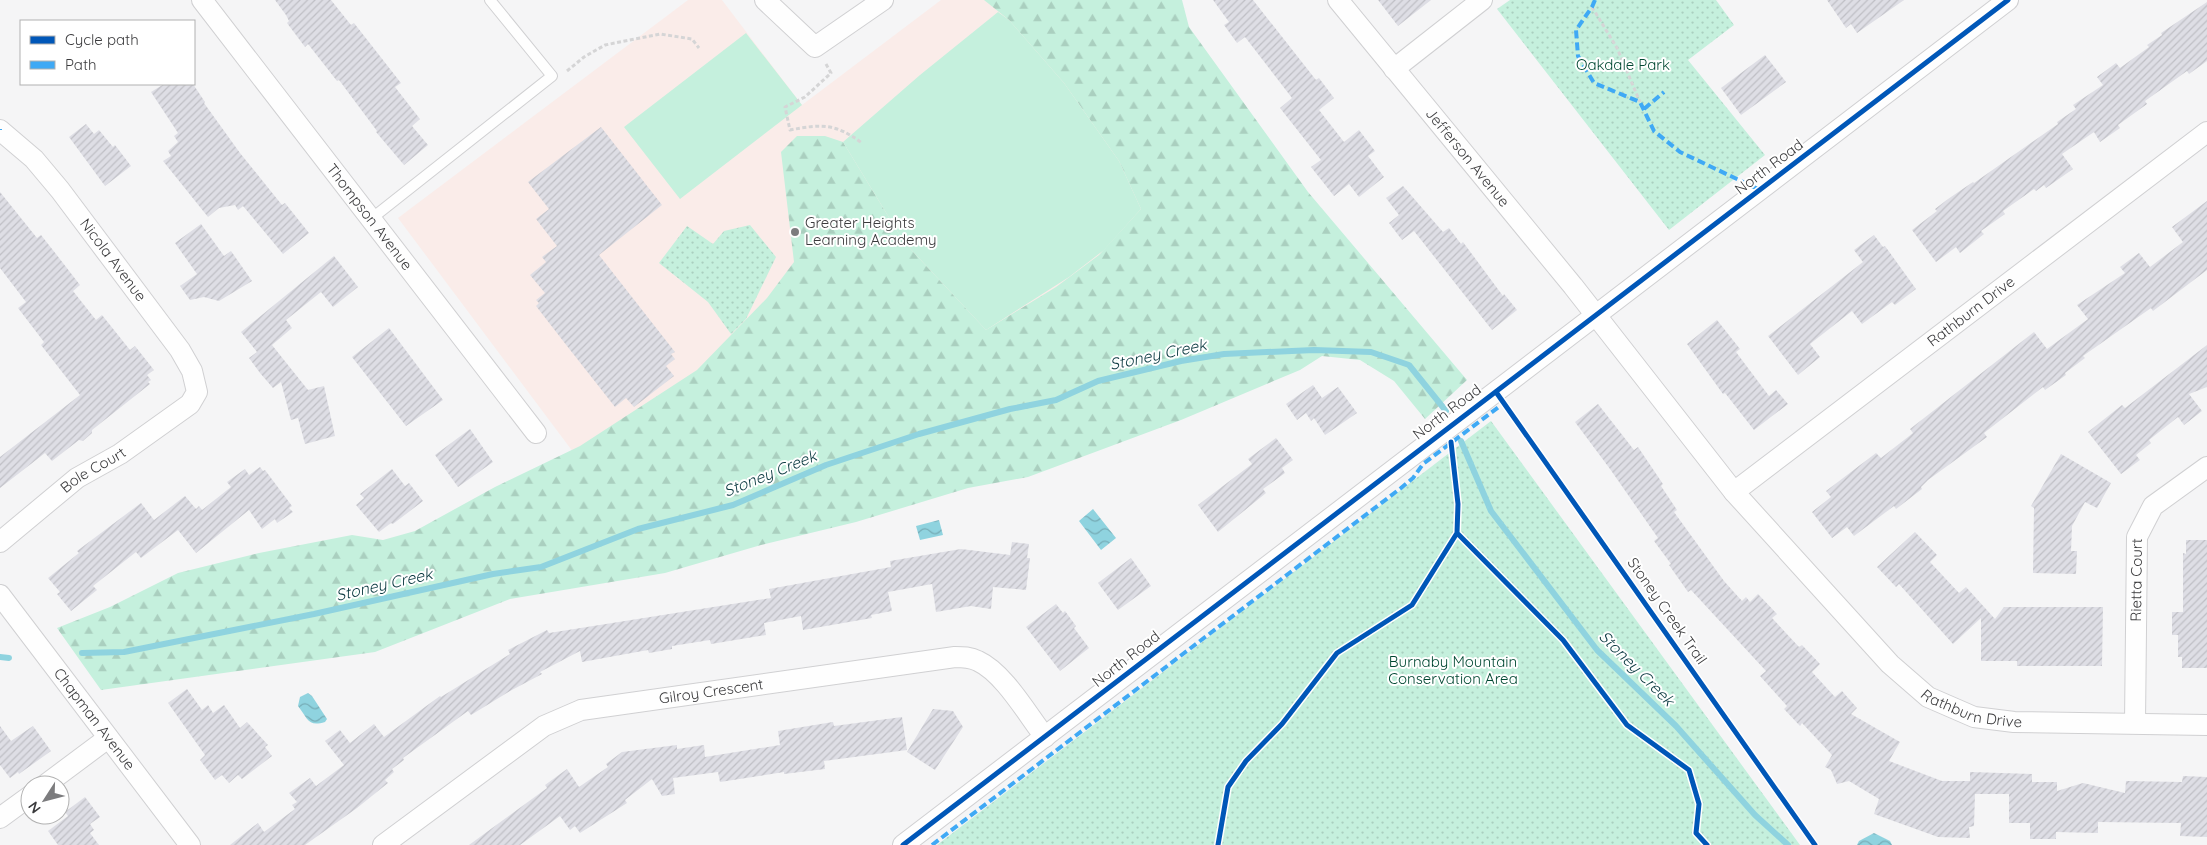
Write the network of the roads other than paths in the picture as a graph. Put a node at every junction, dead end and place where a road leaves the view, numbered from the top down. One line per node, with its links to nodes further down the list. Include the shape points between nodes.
1 (202, 0): 11 (street, Thompson Avenue)
2 (490, 0): 11 (lane, via 552,76)
3 (766, 0): 4 (street, via 815,47)
4 (883, 0)
5 (1338, 0): 8 (street, Jefferson Avenue)
6 (1482, 0): 8 (street)
7 (2008, 0): 12 (street, North Road)
8 (1394, 69): 12 (street, Jefferson Avenue)
9 (0, 130): 13 (street, Nicola Avenue, via 34,160 60,190 180,350 192,371 197,392)
10 (2207, 132): 16 (street, Rathburn Drive)
11 (371, 219): 14 (street, Thompson Avenue)
12 (1595, 316): 16 (street, Rathburn Drive); 21 (street, North Road)
13 (190, 404): 17 (street, Bole Court, via 120,454 77,478)
14 (536, 433)
15 (2207, 467): 19 (street, Rietta Court, via 2153,506 2137,537)
16 (1734, 492): 19 (street, Rathburn Drive, via 1890,664 1928,697 1974,717 2014,722)
17 (0, 542)
18 (0, 595): 22 (street, Chapman Avenue)
19 (2135, 722): 20 (street, Rathburn Drive)
20 (2207, 725)
21 (1044, 737): 27 (street, Gilroy Crescent, via 998,675 968,657 581,710 544,726); 28 (street, North Road)
22 (108, 738): 23 (street); 26 (street, Chapman Avenue)
23 (58, 775)
24 (20, 803): 25 (street)
25 (0, 818)
26 (190, 845)
27 (383, 845)
28 (903, 845)

